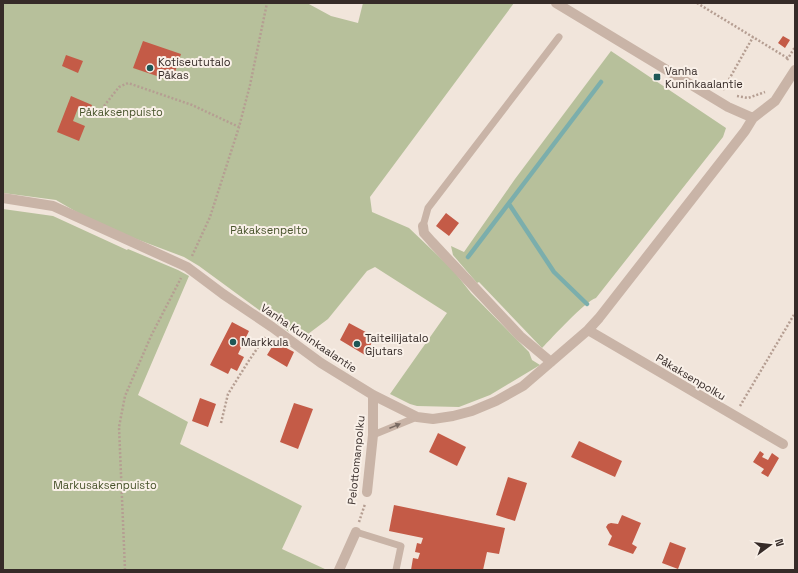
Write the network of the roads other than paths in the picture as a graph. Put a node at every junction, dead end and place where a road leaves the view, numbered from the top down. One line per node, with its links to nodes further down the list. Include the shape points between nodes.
1 (556, 3): 4 (street, via 728,107)
2 (559, 37): 6 (lane, via 428,208)
3 (795, 70): 4 (street, via 775,102)
4 (753, 118): 7 (street, Vanha Kuninkaalantie)
5 (3, 198): 9 (street, Vanha Kuninkaalantie, via 52,206 187,267 321,363)
6 (423, 226): 8 (street, via 424,232 432,242 520,336)
7 (588, 330): 8 (street, Vanha Kuninkaalantie); 12 (street, Påkaksenpolku)
8 (551, 362): 10 (street, Vanha Kuninkaalantie, via 524,386 472,411 433,419)
9 (373, 395): 10 (street, Vanha Kuninkaalantie); 11 (street, Pelottomanpolku)
10 (417, 417): 11 (lane, one-way to 10)
11 (373, 435): 13 (street, Pelottomanpolku)
12 (783, 444)
13 (367, 492)
14 (356, 532): 15 (street); 16 (lane, via 401,546)
15 (339, 570)
16 (396, 570)

